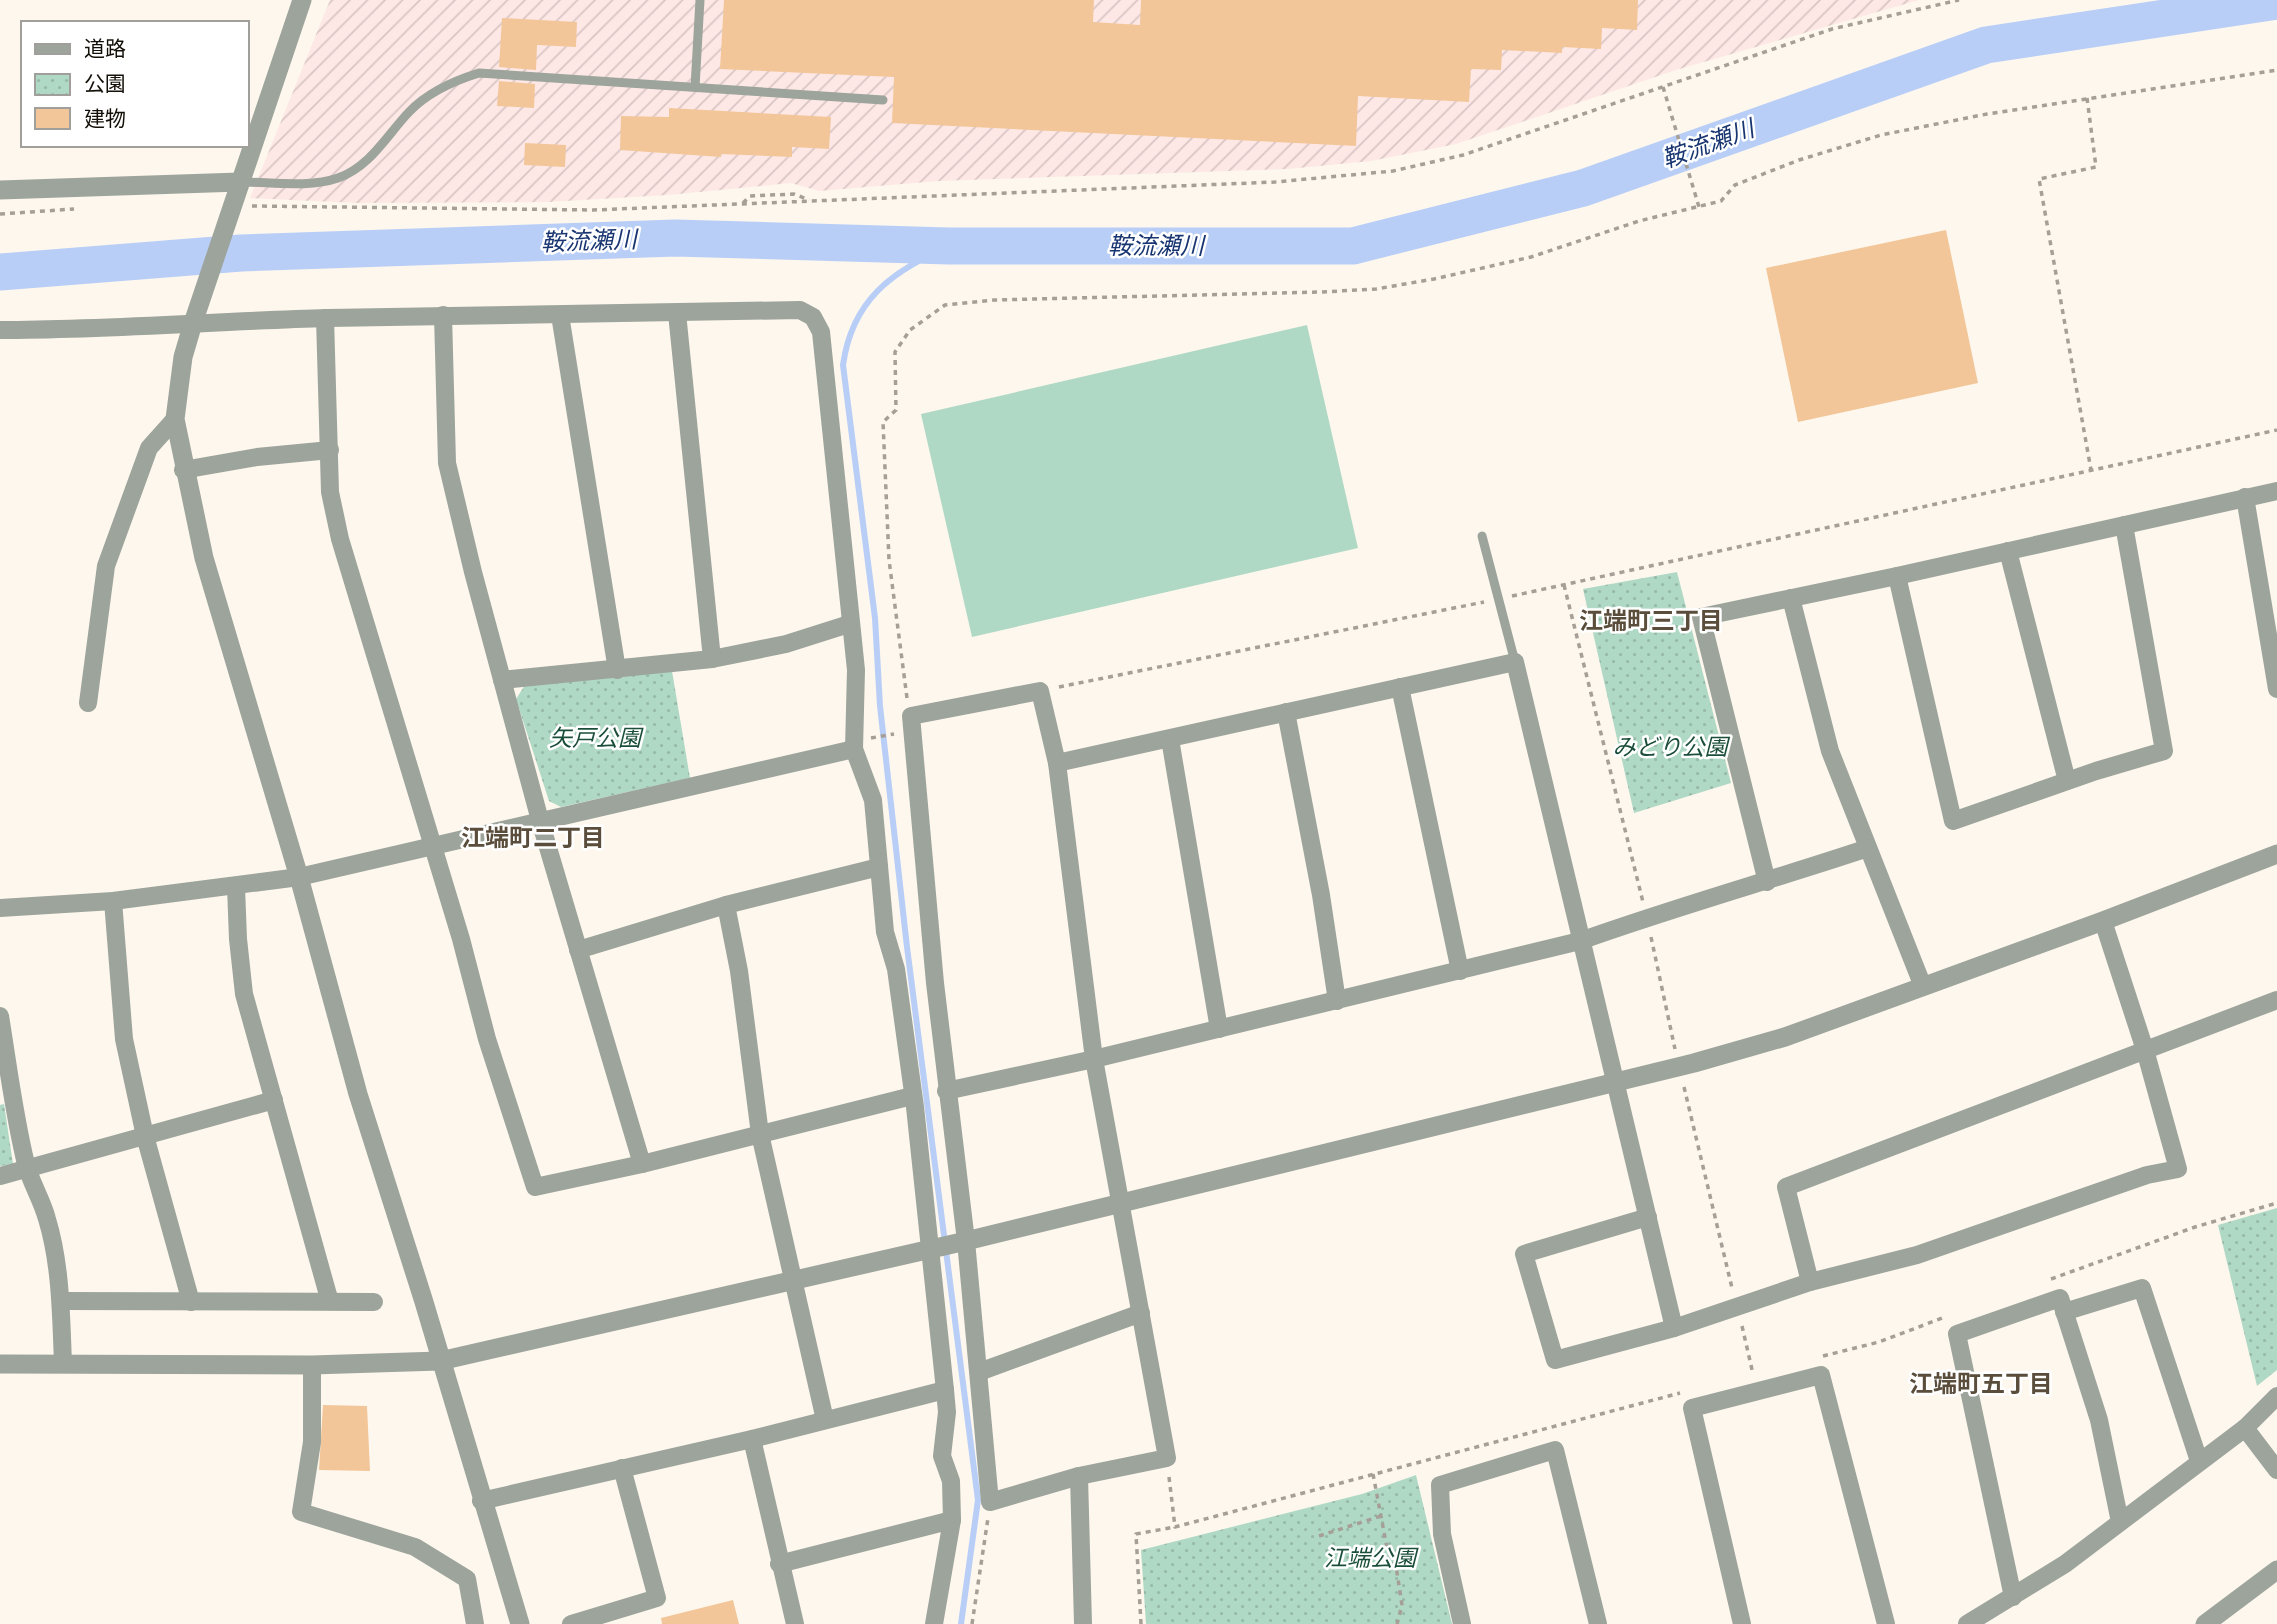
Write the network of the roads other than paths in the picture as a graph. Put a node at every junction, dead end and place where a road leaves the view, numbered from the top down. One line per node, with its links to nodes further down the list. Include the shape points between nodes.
1 (302, 0): 5 (street)
2 (700, 0): 3 (lane)
3 (695, 86): 4 (lane); 5 (lane, via 479,73 429,95 361,166 337,178)
4 (883, 100)
5 (240, 182): 6 (street); 10 (street)
6 (0, 190)
7 (677, 313): 9 (street); 23 (street, via 800,310 813,317 821,332); 24 (street)
8 (443, 315): 9 (street); 11 (street); 27 (street, via 447,463)
9 (560, 315): 26 (street)
10 (195, 317): 11 (street); 12 (street, via 114,330); 13 (street, via 183,357)
11 (325, 318): 14 (street)
12 (0, 330)
13 (175, 419): 15 (street); 30 (street, via 149,448 106,566)
14 (330, 450): 15 (street); 37 (street, via 330,492 340,539)
15 (183, 470): 41 (street, via 204,558)
16 (2277, 491): 17 (street)
17 (2245, 497): 18 (street); 29 (street)
18 (2124, 525): 20 (street); 35 (street, via 2164,751)
19 (1482, 536): 25 (lane)
20 (2008, 551): 21 (street); 35 (street)
21 (1897, 576): 22 (street); 35 (street, via 1953,821)
22 (1791, 598): 38 (street, via 1830,751); 42 (street, via 1701,617)
23 (849, 624): 24 (street, via 786,644); 33 (street)
24 (712, 659): 26 (street)
25 (1514, 662): 28 (street); 48 (street)
26 (617, 670): 27 (street)
27 (502, 680): 36 (street)
28 (1399, 687): 31 (street); 50 (street)
29 (2277, 689)
30 (89, 703)
31 (1286, 712): 32 (street); 53 (street)
32 (1170, 739): 34 (street); 55 (street)
33 (860, 744): 36 (street); 40 (street, via 873,800)
34 (1057, 763): 57 (street); 59 (street, via 1040,691 911,716)
35 (2067, 781)
36 (541, 824): 37 (street); 49 (street)
37 (434, 847): 41 (street); 64 (street, via 487,1040 535,1187)
38 (1868, 848): 42 (street); 51 (street)
39 (2277, 854): 47 (street)
40 (879, 867): 45 (street); 60 (street)
41 (299, 877): 43 (street); 78 (street, via 358,1094)
42 (1767, 882): 48 (street)
43 (236, 887): 44 (street); 61 (street, via 244,994)
44 (113, 901): 46 (street); 63 (street, via 124,1040)
45 (726, 905): 49 (street); 62 (street)
46 (0, 908)
47 (2103, 921): 51 (street); 56 (street)
48 (1580, 941): 50 (street); 58 (street)
49 (578, 950): 64 (street)
50 (1460, 971): 53 (street)
51 (1922, 984): 58 (street, via 1785,1037)
52 (2277, 1000): 56 (street)
53 (1337, 1001): 55 (street)
54 (0, 1016): 65 (street, via 10,1093)
55 (1219, 1029): 57 (street)
56 (2145, 1050): 72 (street, via 1786,1186); 72 (street, via 2178,1169 2147,1175 1917,1255)
57 (1094, 1059): 59 (street); 67 (street)
58 (1617, 1083): 67 (street); 68 (street)
59 (946, 1091): 69 (street)
60 (912, 1096): 62 (street); 70 (street)
61 (274, 1100): 63 (street); 74 (street, via 330,1302 374,1302)
62 (760, 1134): 64 (street); 71 (street)
63 (145, 1136): 65 (street); 74 (street)
64 (642, 1164)
65 (27, 1168): 66 (street); 73 (street, via 48,1220)
66 (0, 1176)
67 (1121, 1201): 69 (street); 76 (street)
68 (1648, 1217): 77 (street); 77 (street, via 1524,1254 1555,1360)
69 (962, 1241): 70 (street); 82 (street)
70 (931, 1249): 71 (street); 83 (street)
71 (794, 1280): 78 (street); 85 (street)
72 (1810, 1282): 77 (street)
73 (61, 1301): 74 (street); 79 (street)
74 (191, 1302)
75 (2064, 1312): 88 (street, via 2142,1289); 94 (street, via 2099,1420); 97 (street, via 2060,1298 1957,1335)
76 (1141, 1313): 82 (street); 91 (street, via 1167,1458)
77 (1674, 1328)
78 (440, 1362): 81 (street); 92 (street)
79 (63, 1363): 80 (street); 81 (street)
80 (0, 1364)
81 (312, 1365): 98 (street, via 312,1442 301,1512 415,1547 467,1579)
82 (979, 1372): 91 (street, via 990,1502)
83 (945, 1390): 85 (street); 93 (street, via 942,1456 951,1481)
84 (2277, 1396): 86 (street)
85 (825, 1420): 87 (street)
86 (2245, 1429): 88 (street); 90 (street)
87 (752, 1439): 89 (street); 95 (street)
88 (2199, 1461): 94 (street)
89 (622, 1468): 92 (street); 100 (street, via 657,1598)
90 (2277, 1471)
91 (1079, 1476): 103 (street)
92 (481, 1501): 99 (street)
93 (952, 1520): 95 (street); 102 (street)
94 (2120, 1521): 97 (street)
95 (779, 1564): 101 (street)
96 (2277, 1570): 109 (street)
97 (2013, 1597): 108 (street)
98 (475, 1624)
99 (520, 1624)
100 (571, 1624)
101 (794, 1624)
102 (934, 1624)
103 (1083, 1624)
104 (1462, 1624): 105 (street, via 1442,1534 1440,1485 1555,1450)
105 (1598, 1624)
106 (1742, 1624): 107 (street, via 1692,1408 1821,1375)
107 (1886, 1624)
108 (1967, 1624)
109 (2205, 1624)

